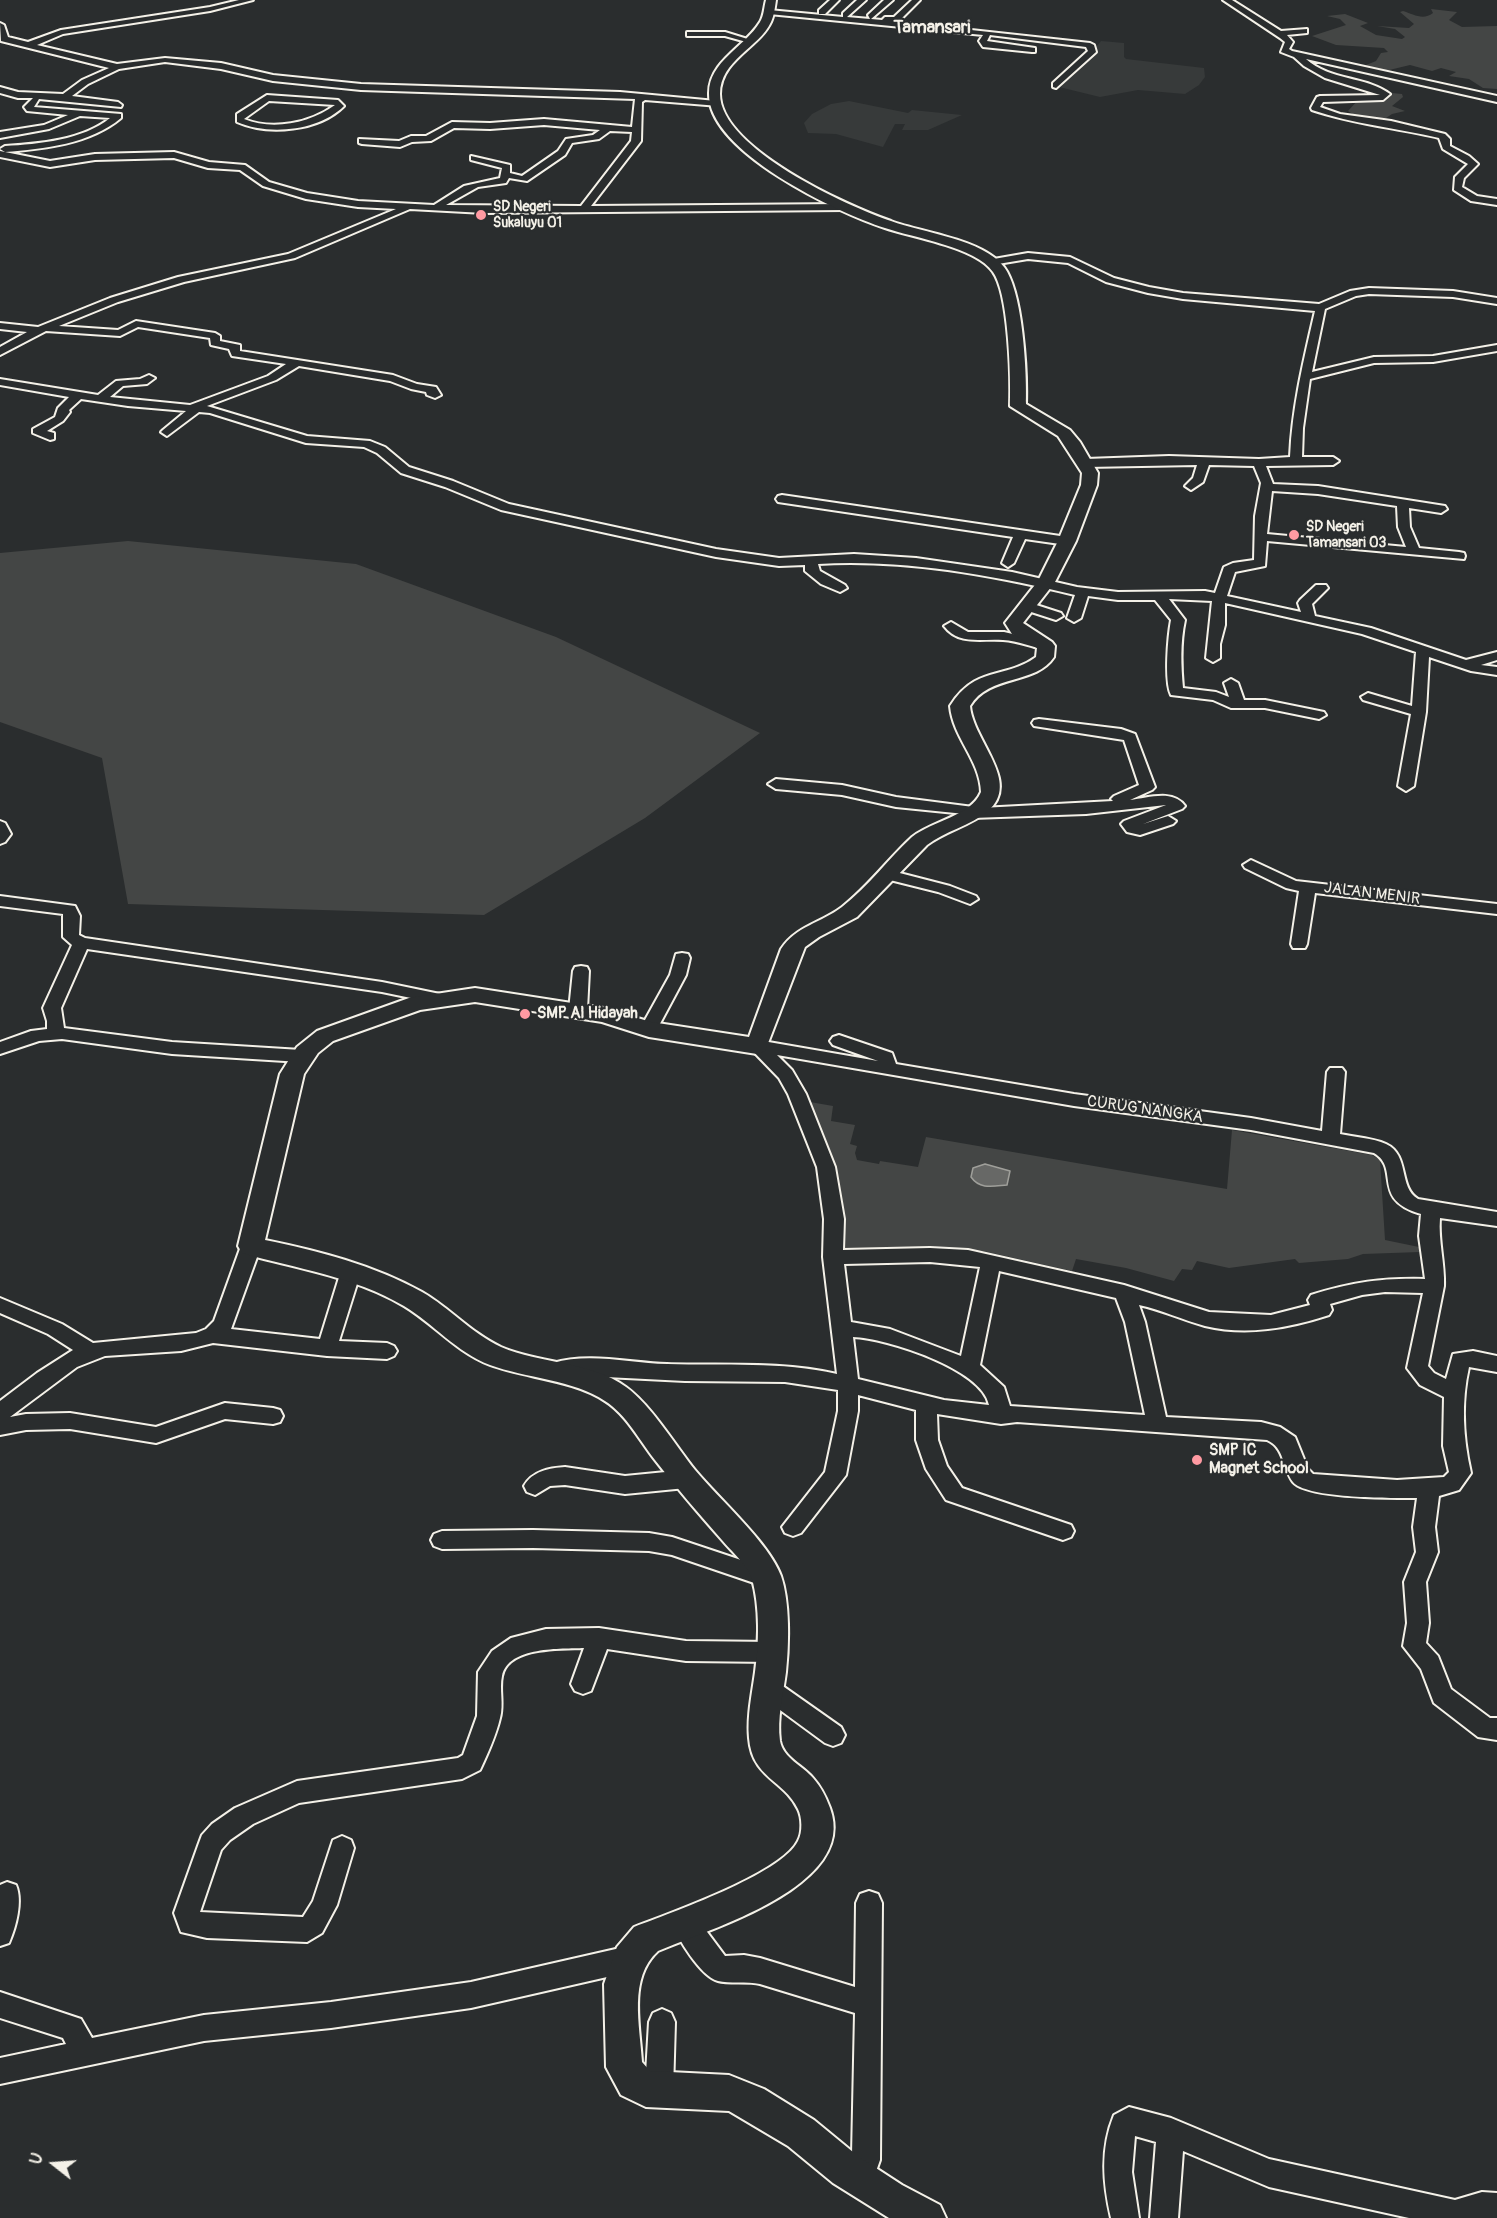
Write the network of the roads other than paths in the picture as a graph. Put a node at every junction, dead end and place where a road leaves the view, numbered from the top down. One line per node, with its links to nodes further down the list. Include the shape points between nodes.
1 (249, 0): 20 (street, via 61,32)
2 (835, 0): 10 (street)
3 (862, 0): 11 (street)
4 (889, 0): 12 (street)
5 (908, 0): 6 (street)
6 (916, 0): 12 (street, via 896,20)
7 (1227, 0): 18 (street)
8 (770, 5): 10 (street); 14 (street); 19 (main road, via 766,22)
9 (921, 8): 14 (street)
10 (822, 12): 11 (street)
11 (846, 15): 12 (street)
12 (871, 17)
13 (0, 25): 20 (street, via 4,39)
14 (905, 25): 16 (street)
15 (1304, 31): 18 (street)
16 (987, 32): 21 (street, via 983,41 986,45); 25 (street, via 1092,47 1092,52)
17 (690, 34): 19 (street, via 725,34)
18 (1279, 34): 22 (street, via 1289,42 1285,51)
19 (750, 41): 33 (main road, via 718,72)
20 (31, 44): 23 (street)
21 (1036, 50)
22 (1298, 56): 30 (street); 45 (street, via 1326,75 1386,94 1373,99 1320,99 1315,108 1442,136 1446,147 1473,164 1457,188 1474,199)
23 (117, 67): 24 (street, via 165,60 197,62); 29 (street, via 85,82)
24 (273, 78): 27 (street); 28 (street, via 361,87)
25 (1056, 85)
26 (0, 90): 29 (street)
27 (267, 91): 27 (street, via 240,120 262,128 297,124 340,106)
28 (644, 97): 33 (street); 37 (street, via 638,101)
29 (66, 99): 34 (street); 42 (street, via 110,102 126,108 123,119 91,142)
30 (1497, 99)
31 (36, 100): 34 (street, via 30,109)
32 (91, 104): 35 (street)
33 (716, 104): 48 (main road, via 721,119 748,148 806,188)
34 (57, 111): 35 (street)
35 (81, 112): 38 (street, via 46,127); 40 (street, via 118,116 108,124 70,138)
36 (608, 128): 37 (street); 39 (street, via 537,121 452,125 428,139 409,139 398,145); 44 (street, via 596,137 569,141 562,153 524,179)
37 (635, 130): 49 (street, via 636,141 628,154)
38 (0, 135)
39 (363, 141)
40 (0, 149)
41 (0, 154): 42 (street, via 50,164)
42 (90, 158): 46 (street, via 174,155 207,164 242,167 266,183 306,196)
43 (474, 158): 44 (street, via 507,167)
44 (507, 175): 47 (street, via 503,181 466,187)
45 (1497, 202)
46 (410, 206): 47 (street); 54 (street, via 291,256 182,279 114,300)
47 (437, 207): 49 (street)
48 (846, 207): 49 (street); 50 (main road, via 959,246)
49 (583, 210)
50 (993, 262): 52 (street, via 1028,256 1070,260 1110,280 1148,290); 71 (main road, via 1003,277 1011,315 1018,406 1064,434)
51 (1497, 301): 52 (street, via 1454,294 1369,291)
52 (1318, 308): 58 (street)
53 (0, 326): 54 (street)
54 (42, 329): 56 (street); 57 (street, via 120,333 136,324 215,336 215,343 236,347 236,354)
55 (1497, 348): 58 (street, via 1433,359 1374,360)
56 (0, 352)
57 (297, 362): 62 (street, via 393,378 432,389); 65 (street, via 272,378)
58 (1305, 377): 69 (street)
59 (149, 378): 64 (street, via 120,383)
60 (6, 384): 61 (street); 63 (street)
61 (0, 393)
62 (435, 395)
63 (76, 396): 64 (street); 67 (street, via 59,418 37,431)
64 (100, 399): 65 (street)
65 (195, 408): 66 (street); 83 (street, via 243,418 306,439 371,445 405,471 505,507 746,558)
66 (167, 432)
67 (50, 436)
68 (1204, 460): 71 (street); 72 (street); 73 (street, via 1199,479)
69 (1296, 460): 70 (street); 72 (street)
70 (1333, 461)
71 (1086, 463): 80 (main road, via 1089,485)
72 (1259, 463): 74 (street)
73 (1191, 486)
74 (1266, 487): 76 (street, via 1318,490); 79 (street)
75 (782, 499): 78 (street)
76 (1403, 504): 77 (street); 81 (street, via 1404,527)
77 (1441, 509)
78 (1020, 535): 80 (street); 84 (street)
79 (1261, 537): 81 (street); 90 (street, via 1260,563 1231,568)
80 (1067, 542): 85 (main road)
81 (1414, 552): 82 (street)
82 (1459, 556)
83 (811, 561): 85 (street, via 854,558 916,562); 86 (street, via 812,571)
84 (1008, 563)
85 (1046, 582): 88 (street); 91 (main road)
86 (840, 588)
87 (1321, 588): 93 (street, via 1305,603)
88 (1083, 592): 89 (street); 94 (street)
89 (1160, 597): 90 (street); 103 (street, via 1178,620 1173,642)
90 (1220, 598): 93 (street); 99 (street, via 1216,606 1218,626)
91 (1027, 606): 92 (street); 96 (main road, via 1014,626)
92 (1056, 616)
93 (1309, 617): 97 (street)
94 (1074, 618)
95 (951, 626): 96 (street, via 964,635 1004,636)
96 (1046, 646): 113 (main road, via 1043,660 985,682 969,692 960,706 962,720 991,787 990,796)
97 (1423, 650): 100 (street); 107 (street)
98 (1497, 656): 100 (street)
99 (1213, 658)
100 (1465, 664): 101 (street)
101 (1497, 671)
102 (1231, 683): 105 (street)
103 (1176, 692): 105 (street, via 1216,696); 106 (street)
104 (1368, 697): 107 (street)
105 (1238, 703): 108 (street)
106 (1173, 708)
107 (1419, 711): 111 (street)
108 (1319, 715)
109 (1039, 723): 112 (street, via 1130,737 1147,787)
110 (776, 784): 113 (street, via 842,790)
111 (1406, 786)
112 (1086, 809): 113 (street); 114 (street, via 1172,800 1177,804 1175,807 1129,824 1140,830)
113 (973, 812): 118 (main road, via 923,838)
114 (1168, 821)
115 (0, 826): 116 (street)
116 (0, 839)
117 (1251, 865): 119 (street, JALAN MENIR, via 1289,884)
118 (888, 875): 120 (street); 132 (main road, via 847,913 798,940)
119 (1308, 887): 122 (street, JALAN MENIR); 124 (street)
120 (970, 899)
121 (0, 901): 123 (street, via 69,910 71,937)
122 (1497, 909)
123 (81, 943): 127 (street); 130 (street, via 52,1008)
124 (1299, 944)
125 (682, 958): 129 (street, via 678,975)
126 (581, 971): 128 (street)
127 (440, 999): 128 (main road, via 475,995); 134 (main road, via 417,1003 325,1036)
128 (578, 1010): 129 (main road)
129 (649, 1029): 132 (main road)
130 (55, 1033): 133 (street); 134 (street, via 172,1048)
131 (839, 1041): 135 (street, via 886,1057)
132 (757, 1046): 135 (street, CURUG NANGKA); 141 (street, via 786,1074 814,1132 826,1167 834,1219)
133 (0, 1048)
134 (301, 1056): 140 (main road, via 292,1074)
135 (888, 1070): 137 (street, CURUG NANGKA)
136 (1336, 1072): 137 (street)
137 (1330, 1139): 138 (street, CURUG NANGKA, via 1385,1151 1393,1163 1403,1198)
138 (1431, 1209): 139 (street, CURUG NANGKA); 144 (street, via 1429,1236 1436,1273)
139 (1497, 1219)
140 (251, 1246): 143 (main road); 148 (street, via 223,1325)
141 (833, 1257): 142 (street, via 946,1255); 147 (street)
142 (991, 1262): 145 (street, via 1119,1289); 153 (street)
143 (351, 1271): 149 (street); 154 (main road, via 415,1300 473,1345 498,1357)
144 (1434, 1287): 145 (street, via 1362,1288 1318,1299 1322,1310 1271,1323 1207,1319); 156 (street, via 1417,1368 1427,1379)
145 (1127, 1295): 161 (street)
146 (0, 1305): 150 (street, via 55,1329)
147 (840, 1329): 153 (street, via 886,1333); 155 (street)
148 (213, 1335): 149 (street); 150 (street, via 188,1342)
149 (327, 1348): 151 (street)
150 (90, 1351): 158 (street)
151 (387, 1351)
152 (1497, 1364): 156 (street, via 1460,1360)
153 (969, 1367): 160 (street, via 997,1393)
154 (550, 1371): 155 (street, via 580,1368 789,1374); 163 (main road, via 615,1393)
155 (848, 1384): 157 (street); 166 (street, via 848,1411 835,1475)
156 (1453, 1392): 165 (street, via 1454,1446 1460,1473 1453,1482)
157 (926, 1404): 160 (street); 167 (street, via 927,1440 938,1469 954,1494)
158 (0, 1413)
159 (273, 1416): 162 (street, via 225,1411 156,1435 70,1421)
160 (1001, 1416): 161 (street)
161 (1157, 1424): 165 (street, via 1272,1432 1287,1442 1300,1476 1312,1483)
162 (0, 1427)
163 (686, 1479): 164 (street, via 624,1485 572,1476 545,1478); 169 (main road, via 761,1565)
164 (535, 1486)
165 (1429, 1489): 174 (street, via 1424,1527 1427,1551 1414,1582 1418,1623 1414,1646 1430,1663 1442,1696 1486,1729)
166 (793, 1527)
167 (1063, 1531)
168 (442, 1540): 169 (street, via 649,1542 678,1547)
169 (769, 1580): 171 (main road)
170 (599, 1638): 171 (street, via 686,1651); 172 (street); 176 (street, via 546,1639 519,1645 500,1658 490,1672 489,1716 477,1752 462,1768 297,1792 244,1816 211,1844 188,1906 188,1919 190,1923 207,1926 307,1930 322,1910)
171 (773, 1652): 173 (main road)
172 (583, 1684)
173 (769, 1689): 175 (street); 179 (main road, via 765,1749 774,1766 805,1791 816,1810 818,1831 814,1843 794,1869)
174 (1497, 1729)
175 (832, 1735)
176 (342, 1848)
177 (7, 1894): 180 (street)
178 (869, 1903): 182 (street)
179 (684, 1923): 181 (main road, via 646,1939); 182 (street, via 720,1969 760,1971)
180 (0, 1934)
181 (629, 1959): 185 (street, via 471,1995 204,2028); 187 (main road, via 621,1984 624,2067 639,2086)
182 (869, 2004): 189 (street, via 866,2160 864,2167)
183 (0, 2005): 185 (street, via 72,2028)
184 (662, 2022): 187 (street)
185 (86, 2054): 186 (street)
186 (0, 2071)
187 (659, 2091): 189 (main road, via 729,2093 801,2133)
188 (1171, 2132): 190 (street, via 1269,2173 1455,2214 1482,2206); 192 (street, via 1129,2121 1124,2125 1118,2187); 193 (street)
189 (846, 2170): 191 (main road)
190 (1497, 2207)
191 (927, 2218)
192 (1125, 2218)
193 (1164, 2218)

